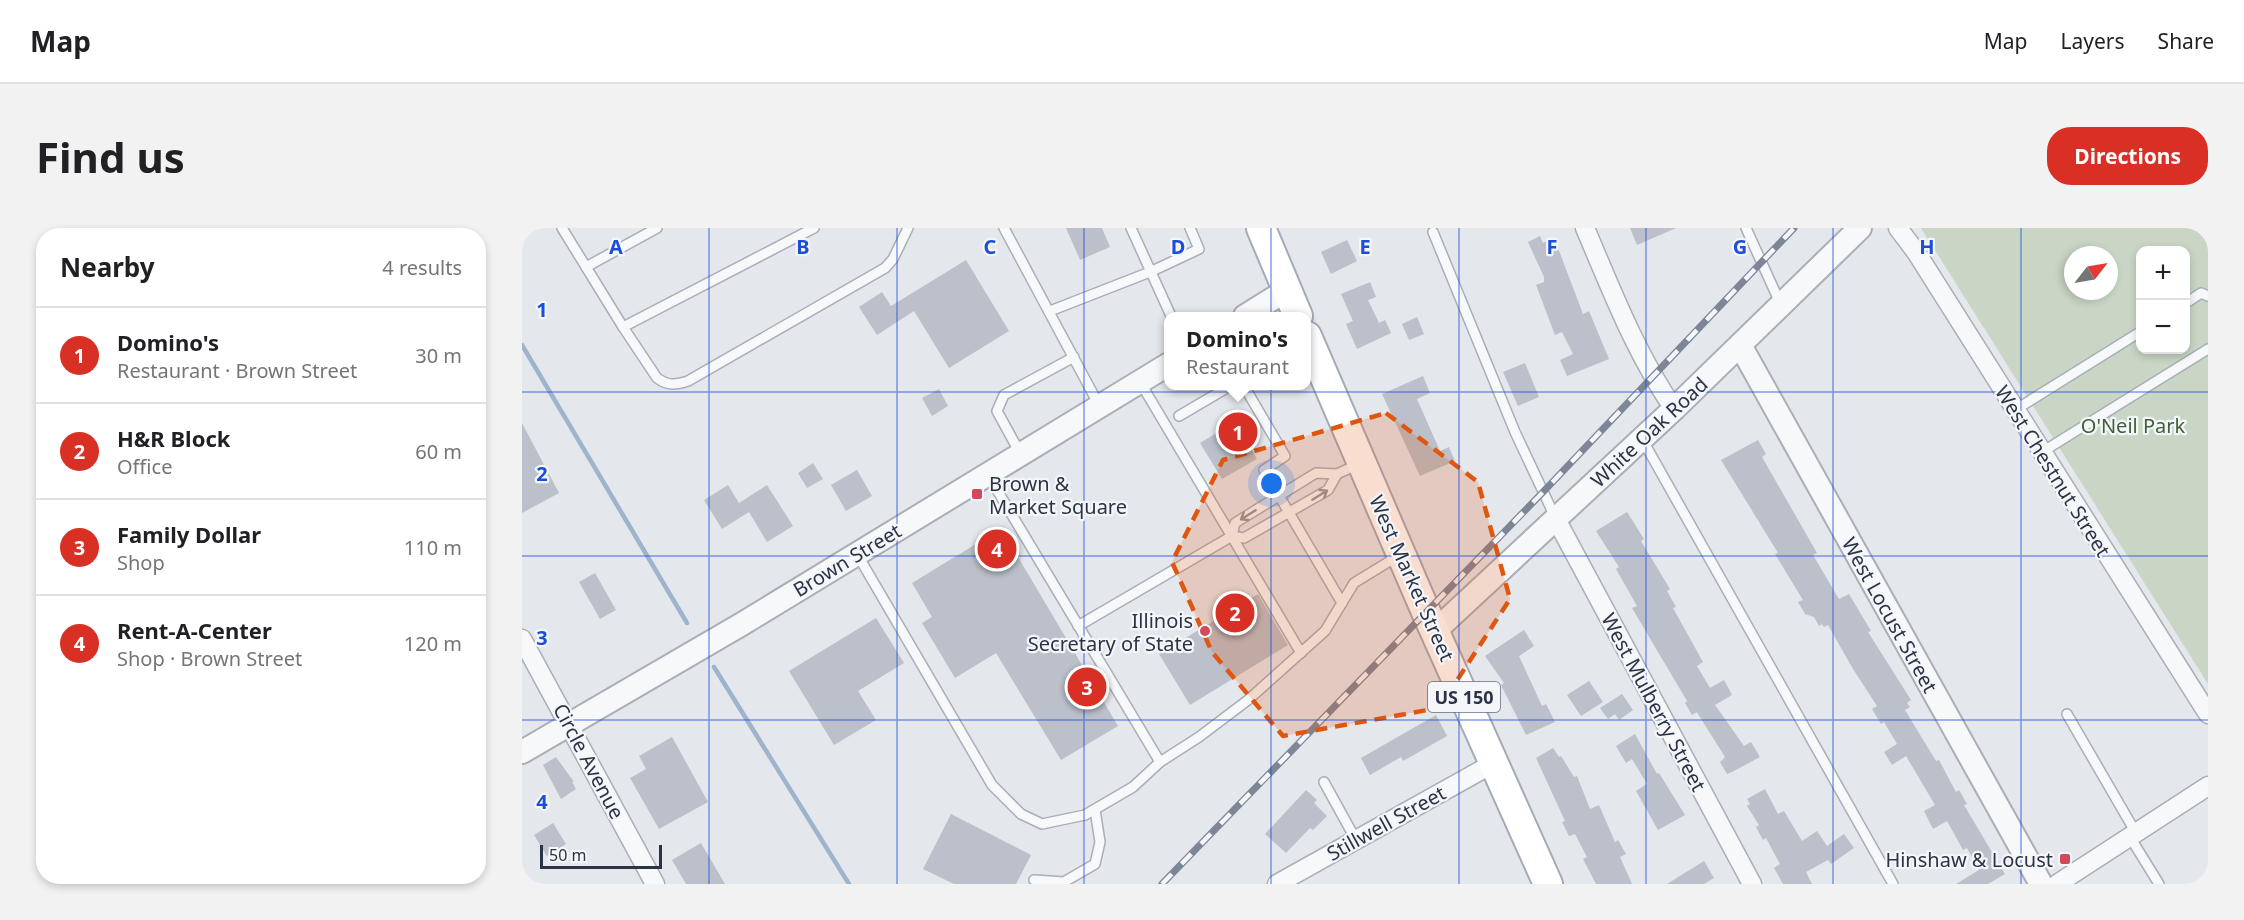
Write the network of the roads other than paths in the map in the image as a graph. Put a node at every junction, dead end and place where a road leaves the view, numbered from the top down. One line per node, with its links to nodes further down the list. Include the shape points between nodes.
1 (562, 228): 14 (lane)
2 (657, 228): 14 (lane)
3 (814, 228): 24 (lane)
4 (908, 228): 24 (lane, via 885,268 688,381 676,385 657,378)
5 (1004, 228): 20 (lane)
6 (1131, 228): 15 (lane)
7 (1190, 228): 15 (lane, via 1198,249)
8 (1261, 228): 16 (main road)
9 (1585, 228): 36 (street, via 1635,345)
10 (1746, 228): 19 (lane)
11 (1860, 228): 19 (street, White Oak Road)
12 (1898, 228): 37 (street, West Chestnut Street)
13 (1433, 232): 46 (lane, via 1507,413)
14 (586, 267): 24 (lane)
15 (1150, 272): 20 (lane); 21 (lane)
16 (1287, 290): 22 (street); 23 (main road)
17 (2208, 296): 18 (lane, via 2201,293)
18 (2190, 300)
19 (1781, 305): 26 (street, White Oak Road)
20 (1050, 311): 29 (lane)
21 (1169, 312)
22 (1251, 312)
23 (1296, 312)
24 (623, 327)
25 (2136, 334): 37 (lane)
26 (1740, 345): 36 (street, White Oak Road); 72 (street, West Locust Street)
27 (2208, 349): 40 (lane)
28 (1311, 350): 31 (main road, West Market Street / US 150)
29 (1074, 357): 35 (lane); 41 (lane, via 1004,395 997,411)
30 (1164, 367): 32 (street, Brown Street)
31 (1316, 368): 42 (main road, West Market Street / US 150)
32 (1140, 382): 35 (street, Brown Street); 47 (lane)
33 (1216, 390): 38 (lane)
34 (1246, 390): 44 (lane, via 1285,456 1264,470)
35 (1100, 406): 41 (street, Brown Street)
36 (1674, 409): 39 (street, White Oak Road)
37 (2015, 410): 40 (street, West Chestnut Street)
38 (1179, 417)
39 (1642, 439): 46 (street, White Oak Road); 71 (lane)
40 (2042, 452): 56 (street, West Chestnut Street)
41 (1021, 454): 43 (street, Brown Street)
42 (1349, 469): 44 (lane, via 1316,474); 45 (lane, one-way to 42, via 1328,490); 49 (main road, West Market Street / US 150)
43 (988, 475): 48 (street, Brown Street); 51 (lane)
44 (1279, 495): 45 (lane); 47 (lane, one-way to 47, via 1235,523)
45 (1289, 513): 47 (lane, via 1244,538); 50 (lane)
46 (1556, 519): 52 (street, White Oak Road); 70 (street, West Mulberry Street)
47 (1232, 536): 51 (lane); 54 (lane)
48 (857, 554): 57 (street, Brown Street); 63 (lane, via 992,785 1021,814 1042,824)
49 (1401, 554): 50 (lane, via 1354,583); 52 (main road, West Market Street / US 150)
50 (1342, 603): 54 (lane, via 1325,631)
51 (1078, 626): 59 (lane)
52 (1435, 631): 60 (main road, West Market Street / US 150)
53 (522, 639): 57 (street, Circle Avenue)
54 (1301, 653): 59 (lane, via 1248,700)
55 (2067, 714): 64 (lane)
56 (2208, 714)
57 (569, 723): 58 (street, Brown Street); 67 (street, Circle Avenue)
58 (522, 752)
59 (1160, 762): 63 (lane, via 1133,787)
60 (1494, 763): 65 (street, Stillwell Street); 69 (main road, West Market Street / US 150)
61 (1324, 782): 65 (lane)
62 (2208, 786): 64 (street)
63 (1095, 810): 66 (lane, via 1100,842 1095,864 1064,882)
64 (2133, 835): 73 (street); 74 (lane)
65 (1356, 840): 68 (street, Stillwell Street)
66 (1034, 880)
67 (655, 884)
68 (1277, 884)
69 (1548, 884)
70 (1752, 884)
71 (1893, 884)
72 (2041, 884)
73 (2057, 884)
74 (2159, 884)

